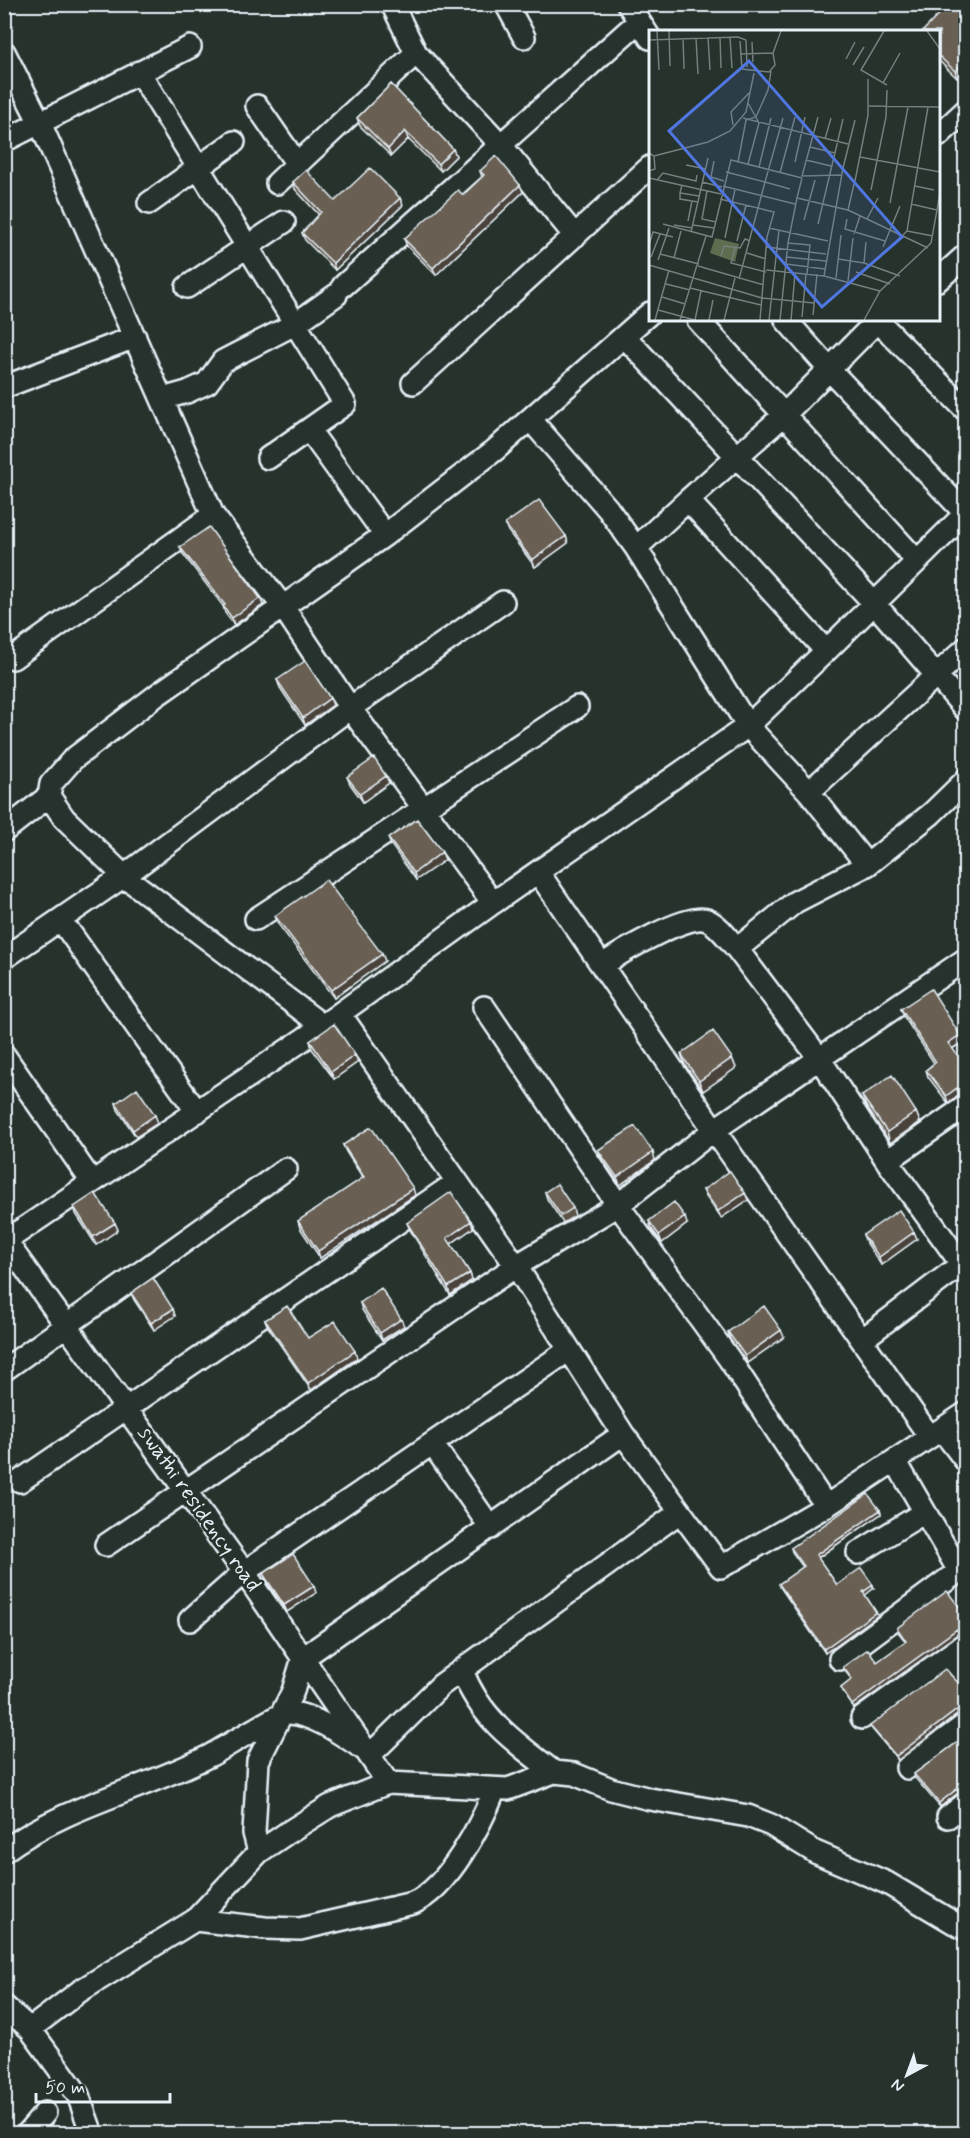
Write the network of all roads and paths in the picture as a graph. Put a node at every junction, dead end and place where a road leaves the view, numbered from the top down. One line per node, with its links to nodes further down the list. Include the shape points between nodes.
1 (392, 4): 8 (street)
2 (506, 4): 5 (street)
3 (633, 13): 4 (street); 16 (street)
4 (649, 35)
5 (524, 37)
6 (190, 47): 9 (street)
7 (4, 52): 12 (street)
8 (416, 52): 16 (street); 17 (street)
9 (139, 72): 12 (street); 18 (street)
10 (257, 106): 17 (street)
11 (966, 110): 13 (street)
12 (40, 123): 14 (street); 34 (street)
13 (940, 135)
14 (4, 141)
15 (234, 142): 18 (street)
16 (500, 144): 23 (street); 32 (street, via 340,291)
17 (297, 164): 20 (street)
18 (197, 169): 21 (street); 24 (street)
19 (649, 169): 23 (street)
20 (277, 183)
21 (149, 203)
22 (284, 222): 24 (street)
23 (575, 236): 36 (street)
24 (246, 247): 27 (street); 32 (street)
25 (966, 255): 26 (street)
26 (940, 279)
27 (187, 287)
28 (649, 315): 33 (street)
29 (699, 321): 40 (street)
30 (787, 321): 35 (street)
31 (884, 322): 35 (street); 39 (street)
32 (295, 324): 38 (street, via 224,361 207,382); 42 (street, via 345,404)
33 (625, 337): 41 (street); 43 (street)
34 (135, 338): 37 (street); 38 (street)
35 (830, 370): 40 (street); 46 (street)
36 (413, 383)
37 (4, 387)
38 (162, 399): 47 (street)
39 (962, 399)
40 (784, 415): 43 (street); 50 (street)
41 (530, 419): 48 (street); 49 (street, via 608,509)
42 (309, 430): 44 (street); 48 (street)
43 (735, 457): 45 (street); 52 (street)
44 (268, 458)
45 (688, 500): 49 (street); 55 (street)
46 (965, 513): 50 (street)
47 (213, 514): 53 (street); 56 (street)
48 (385, 535): 53 (street)
49 (636, 548): 61 (street)
50 (917, 561): 52 (street)
51 (503, 602): 59 (street)
52 (874, 603): 55 (street); 57 (street)
53 (283, 607): 59 (street); 64 (street, via 73,759 51,784)
54 (966, 648): 57 (street)
55 (826, 651): 61 (street)
56 (13, 658)
57 (937, 674): 60 (street); 63 (street)
58 (577, 707): 65 (street)
59 (350, 708): 65 (street); 69 (street)
60 (966, 710)
61 (748, 726): 63 (street); 68 (street)
62 (966, 780): 67 (street)
63 (809, 792): 67 (street)
64 (49, 796): 66 (street); 69 (street, via 64,818)
65 (423, 807): 70 (street); 71 (street)
66 (4, 831)
67 (867, 865): 73 (street, via 795,902)
68 (538, 872): 70 (street); 76 (street)
69 (124, 876): 72 (street); 78 (street)
70 (493, 903): 78 (street)
71 (256, 919)
72 (61, 920): 74 (street); 82 (street)
73 (737, 949): 76 (street, via 709,920 697,918 631,945); 80 (street)
74 (4, 958)
75 (966, 959): 80 (street)
76 (603, 965): 83 (street)
77 (484, 1006): 88 (street)
78 (332, 1020): 82 (street); 87 (street)
79 (4, 1055): 86 (street)
80 (819, 1058): 83 (street); 84 (street)
81 (966, 1106): 84 (street)
82 (197, 1112): 86 (street)
83 (714, 1130): 88 (street); 93 (street)
84 (887, 1161): 90 (street)
85 (286, 1169): 92 (street)
86 (92, 1182): 89 (street)
87 (457, 1182): 91 (street); 96 (street)
88 (618, 1205): 91 (street); 105 (street, via 730,1360)
89 (5, 1240): 92 (street, swathi residency road)
90 (964, 1265): 93 (street)
91 (516, 1266): 94 (street); 104 (street)
92 (65, 1327): 95 (street); 96 (street, swathi residency road)
93 (863, 1339): 99 (street)
94 (570, 1350): 98 (street); 100 (street)
95 (4, 1370)
96 (126, 1407): 103 (street); 104 (street, swathi residency road)
97 (966, 1413): 99 (street)
98 (624, 1434): 106 (street); 108 (street)
99 (936, 1434): 101 (street); 102 (street)
100 (433, 1445): 108 (street); 111 (street)
101 (966, 1461)
102 (896, 1462): 105 (street); 107 (street)
103 (20, 1481)
104 (185, 1490): 109 (street); 111 (street, swathi residency road)
105 (826, 1506): 106 (street, via 721,1567)
106 (680, 1512): 117 (street)
107 (923, 1513): 110 (street); 112 (street)
108 (491, 1528): 115 (street)
109 (106, 1545)
110 (858, 1553)
111 (244, 1572): 113 (street); 115 (street, swathi residency road)
112 (962, 1574): 116 (street)
113 (190, 1620)
114 (957, 1649): 118 (street); 120 (street)
115 (303, 1658): 119 (street); 122 (street, swathi residency road)
116 (840, 1659)
117 (462, 1670): 122 (street, via 441,1685); 124 (street, via 469,1689 496,1726)
118 (966, 1677)
119 (282, 1713): 122 (street, via 297,1713 311,1719); 129 (street, via 192,1765 66,1815); 130 (street, via 258,1761 254,1833)
120 (862, 1718)
121 (966, 1724): 123 (street)
122 (370, 1754): 125 (street, swathi residency road)
123 (908, 1768)
124 (554, 1772): 126 (street, via 525,1784); 132 (street, via 574,1774 650,1799 748,1816 815,1852 887,1883)
125 (388, 1783): 126 (street); 130 (street, via 330,1806)
126 (495, 1789): 131 (street, via 474,1837 434,1891 413,1903 300,1929)
127 (966, 1803): 128 (street)
128 (948, 1817)
129 (4, 1851)
130 (259, 1852): 131 (street)
131 (195, 1920): 134 (street, via 80,1991)
132 (966, 1930)
133 (4, 2006): 134 (street)
134 (30, 2028): 137 (street, via 78,2095)
135 (45, 2112): 136 (street)
136 (27, 2133)
137 (92, 2133)

